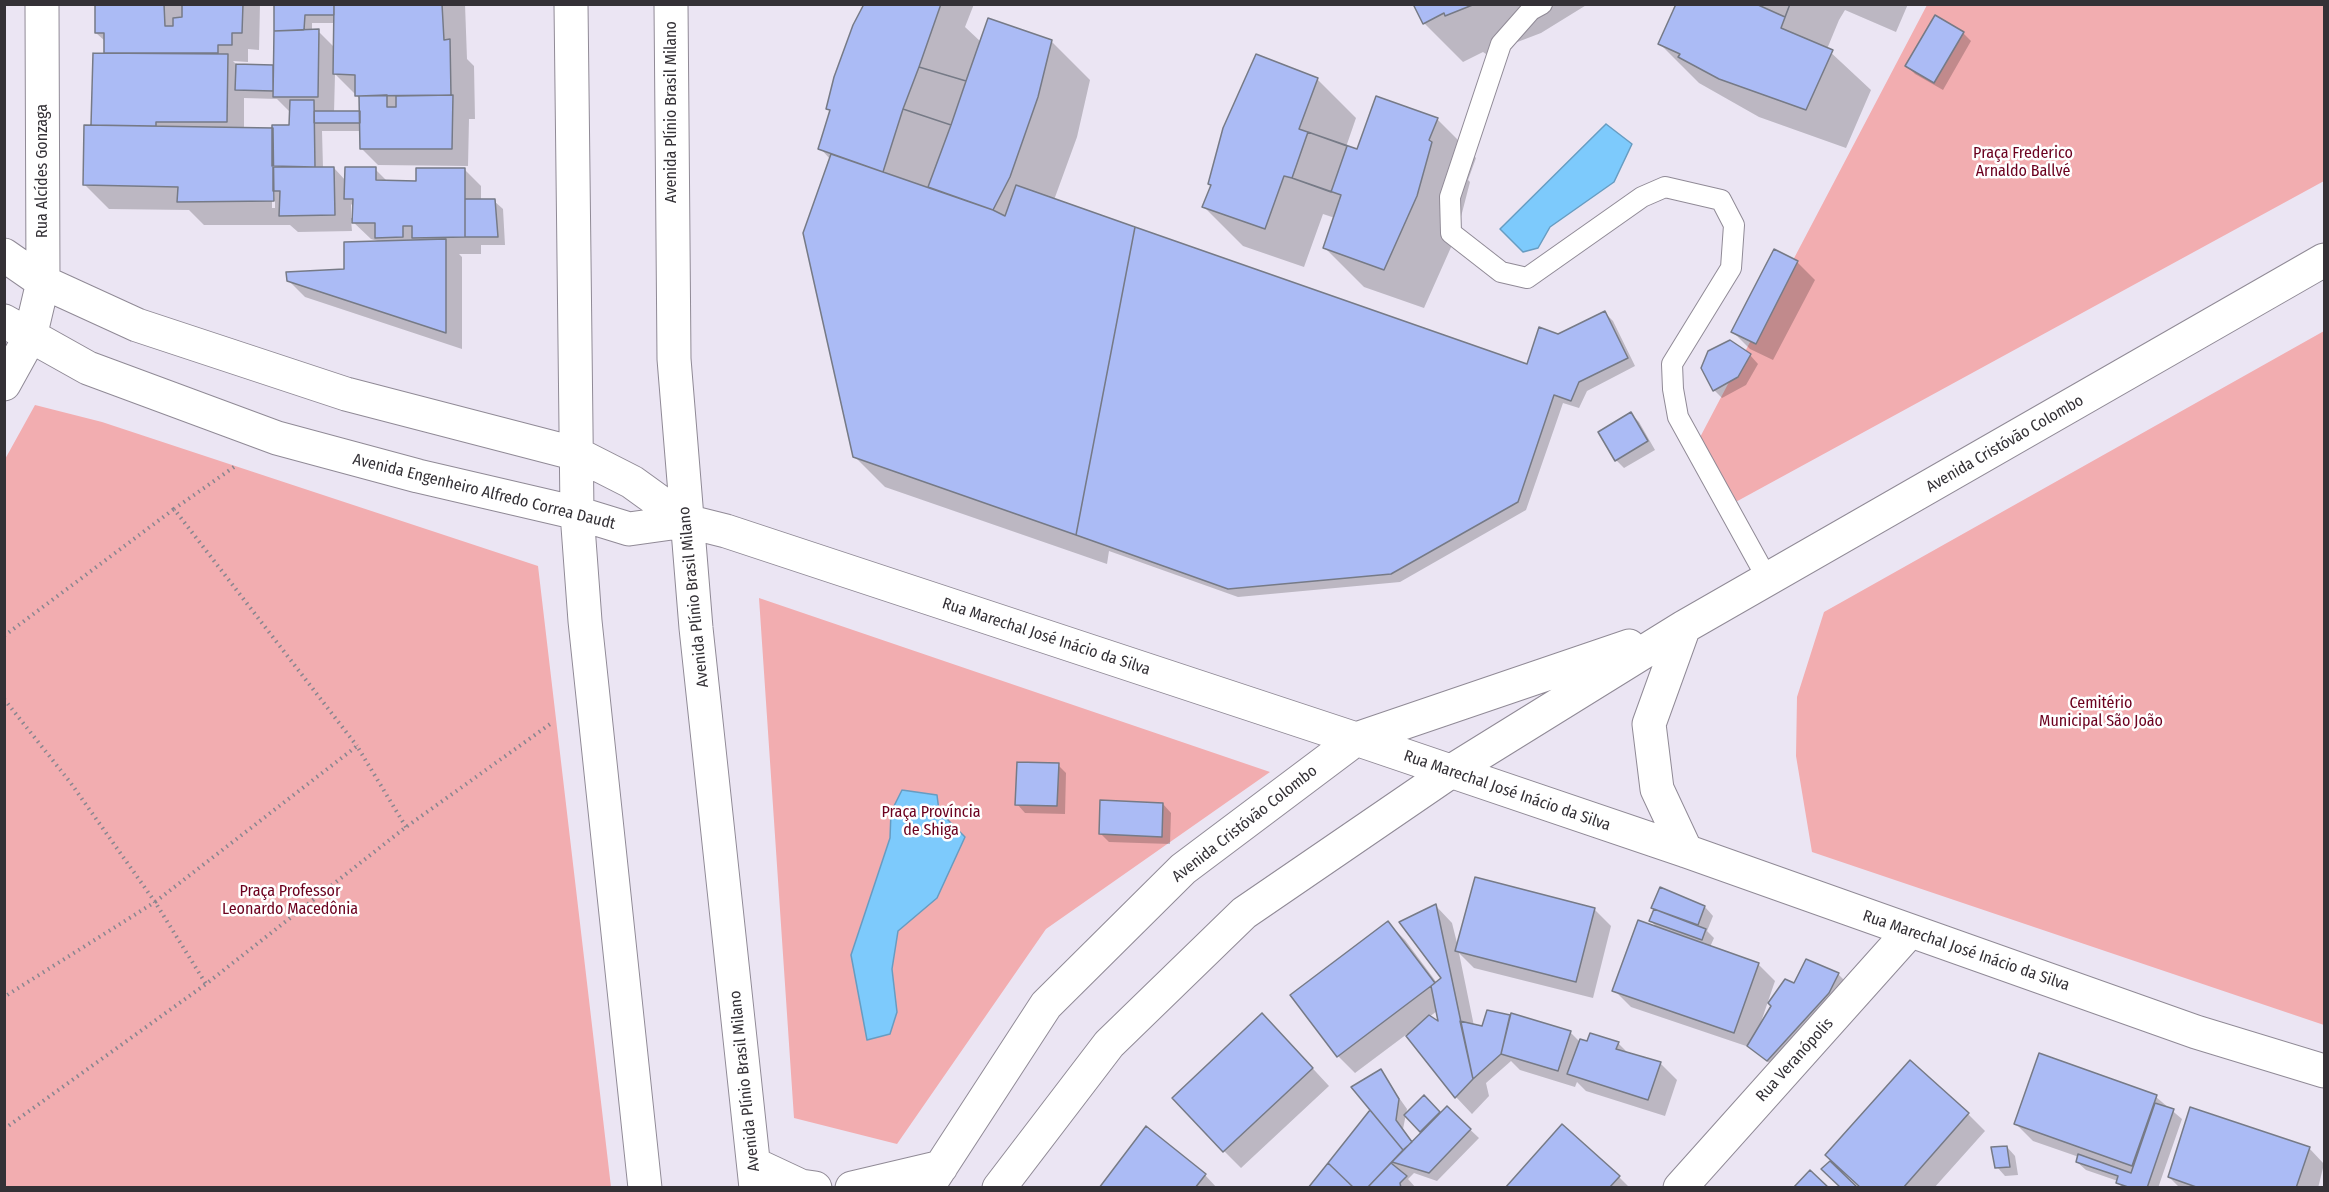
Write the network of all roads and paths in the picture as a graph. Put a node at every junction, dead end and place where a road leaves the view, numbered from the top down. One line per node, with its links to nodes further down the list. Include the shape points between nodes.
1 (42, 4): 7 (main road, Rua Alcídes Gonzaga)
2 (571, 4): 11 (main road)
3 (671, 4): 14 (main road, Avenida Plínio Brasil Milano, via 674,359)
4 (1542, 4): 15 (lane, via 1531,10 1501,44 1450,197 1451,233 1501,272 1527,278 1642,196 1665,187 1721,200 1734,225 1731,268 1672,364 1672,389 1678,417)
5 (4, 255): 7 (main road)
6 (2325, 260): 15 (main road, Avenida Cristóvão Colombo)
7 (43, 282): 8 (main road, Rua Alcídes Gonzaga); 11 (main road, via 137,325 346,394)
8 (17, 329): 9 (main road, Rua Alcídes Gonzaga); 10 (main road, Avenida Engenheiro Alfredo Correa Daudt, via 88,368)
9 (4, 384)
10 (277, 438): 12 (path); 13 (main road, Avenida Engenheiro Alfredo Correa Daudt)
11 (576, 454): 13 (main road); 14 (main road, via 632,482)
12 (174, 509): 17 (path); 21 (path)
13 (577, 513): 14 (main road, Avenida Engenheiro Alfredo Correa Daudt, via 628,529); 18 (main road)
14 (686, 521): 20 (main road, Rua Marechal José Inácio da Silva); 31 (main road, Avenida Plínio Brasil Milano)
15 (1768, 580): 16 (main road, Avenida Cristóvão Colombo)
16 (1684, 627): 20 (main road, Avenida Cristóvão Colombo); 22 (main road, Avenida Cristóvão Colombo); 24 (main road, via 1649,724 1657,789)
17 (4, 636)
18 (593, 694): 23 (path); 33 (main road)
19 (4, 699): 25 (path, via 70,782)
20 (1356, 739): 22 (main road, Rua Marechal José Inácio da Silva); 32 (main road, Avenida Cristóvão Colombo, via 1183,869 1046,1005)
21 (357, 747): 23 (path); 25 (path)
22 (1450, 772): 24 (main road, Rua Marechal José Inácio da Silva); 36 (main road, Avenida Cristóvão Colombo, via 1244,913 1109,1044)
23 (406, 827): 27 (path)
24 (1686, 851): 26 (main road, Rua Marechal José Inácio da Silva)
25 (155, 902): 27 (path); 28 (path)
26 (1909, 932): 29 (main road, Rua Marechal José Inácio da Silva, via 2196,1032); 37 (main road, Rua Veranópolis)
27 (206, 984): 30 (path)
28 (4, 997)
29 (2325, 1071)
30 (4, 1130)
31 (755, 1176): 34 (main road)
32 (934, 1177): 35 (main road)
33 (645, 1188)
34 (815, 1188)
35 (852, 1188)
36 (999, 1188)
37 (1680, 1188)

